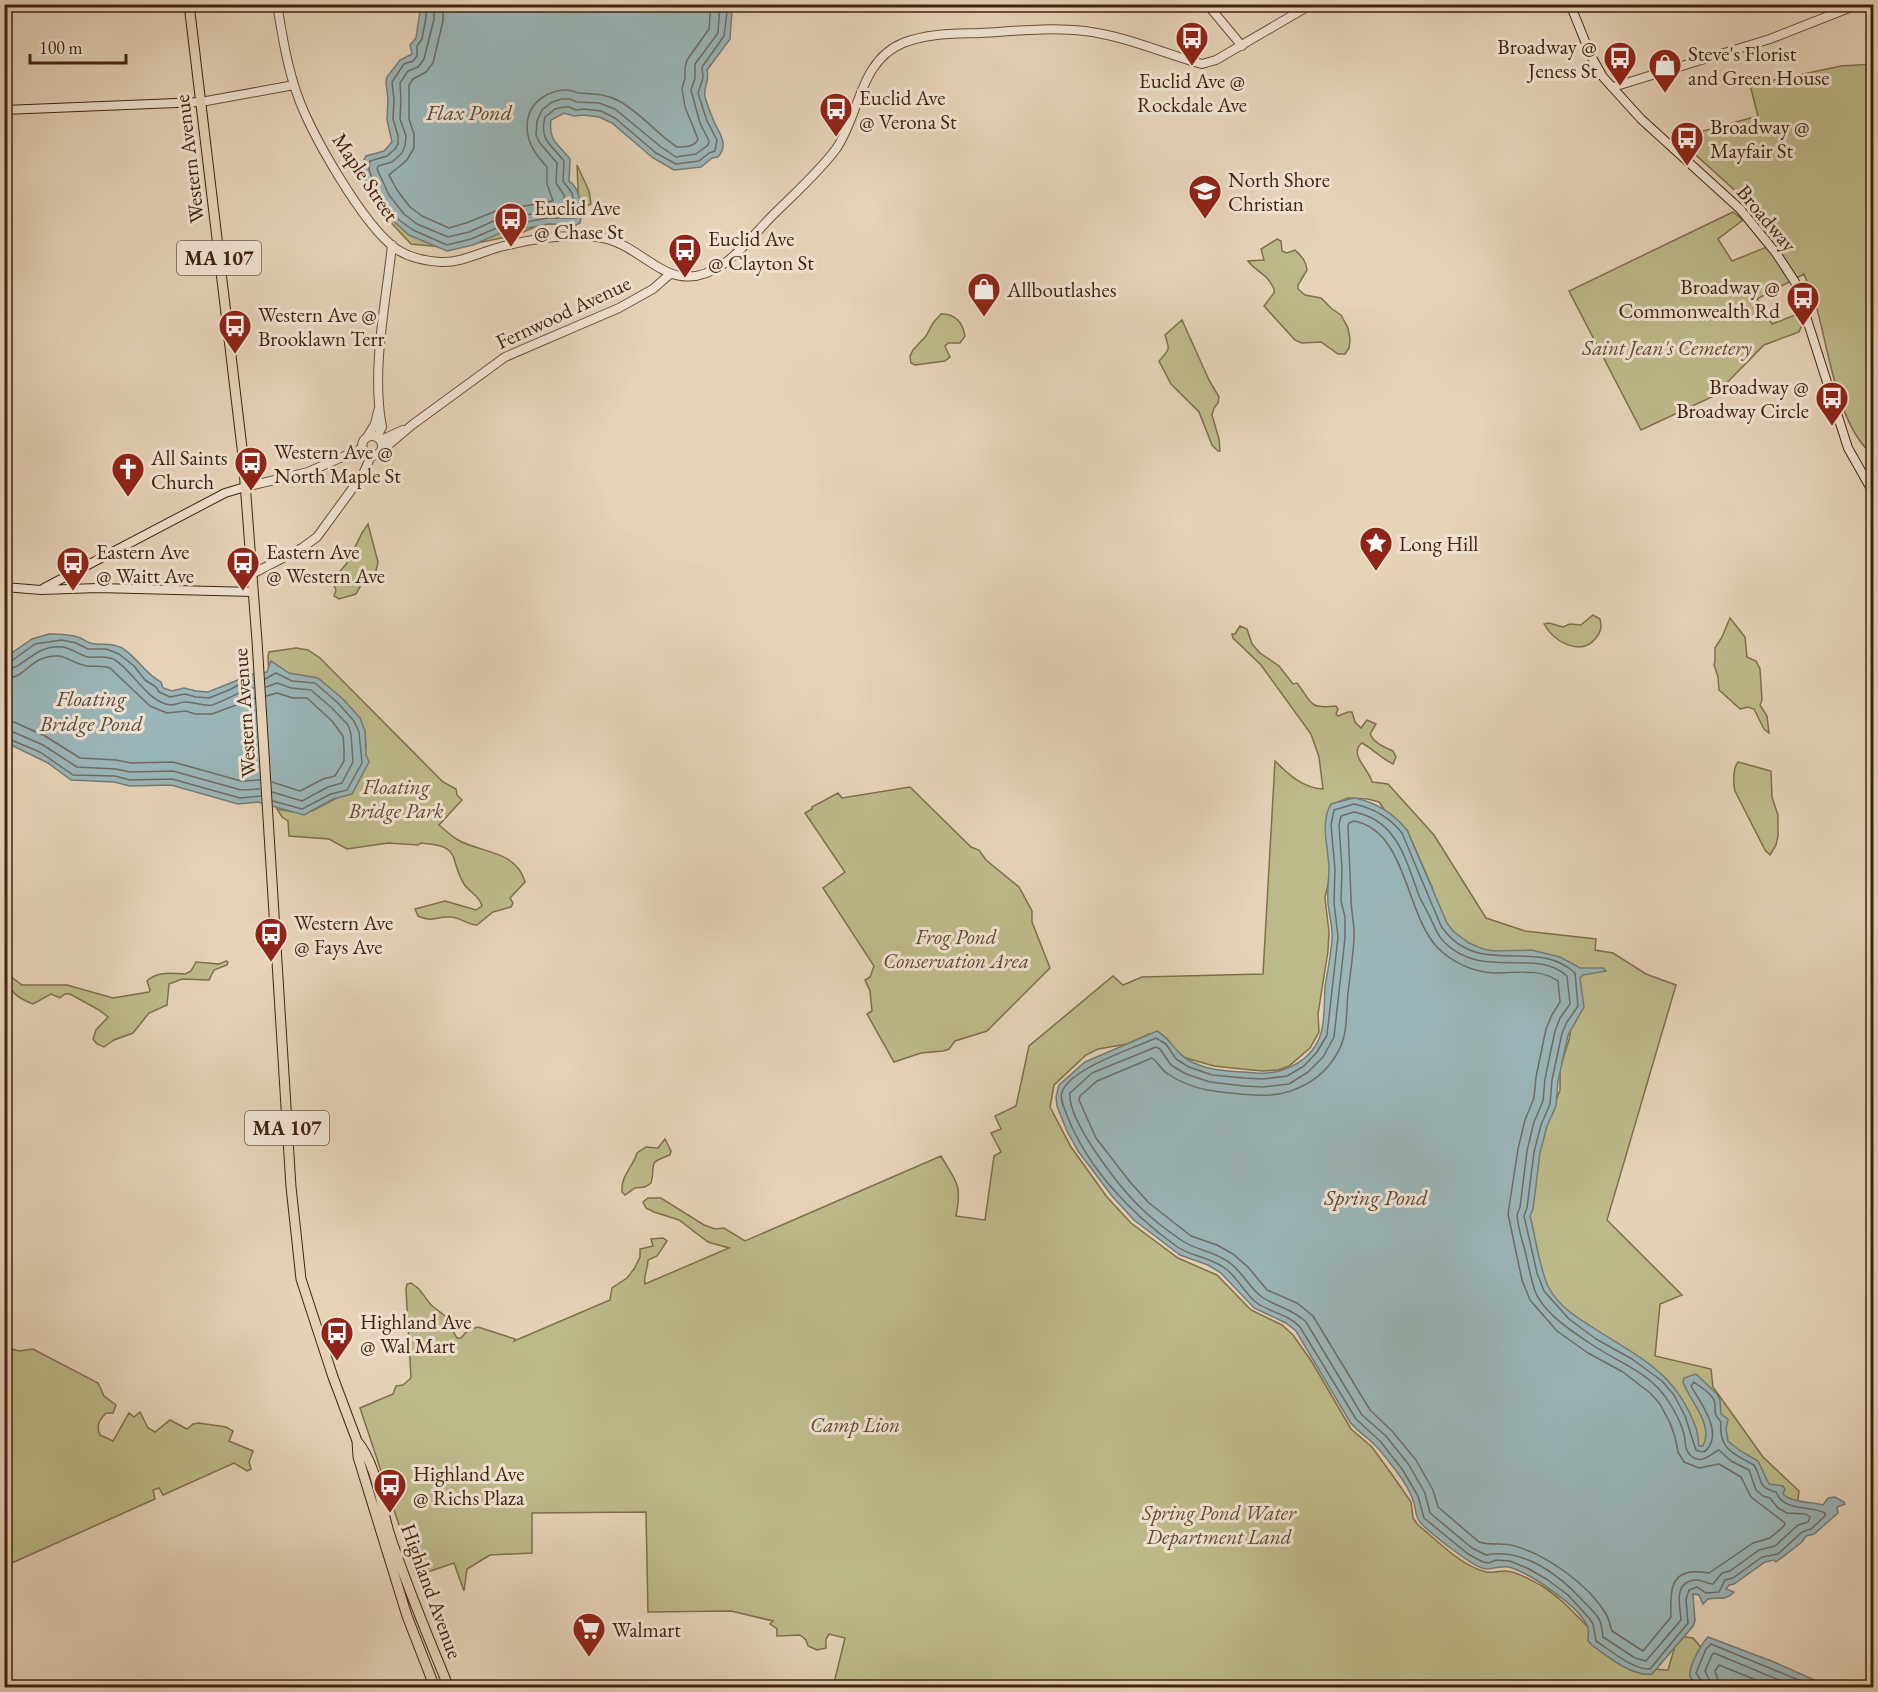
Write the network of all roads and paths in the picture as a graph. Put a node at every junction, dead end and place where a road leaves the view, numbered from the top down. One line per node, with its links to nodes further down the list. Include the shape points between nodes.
1 (189, 4): 10 (main road, Western Avenue / MA 107)
2 (277, 4): 8 (street, Maple Street)
3 (1207, 4): 7 (street)
4 (1311, 4): 7 (street)
5 (1570, 4): 9 (main road, Broadway, via 1591,56)
6 (1858, 4): 9 (street, via 1760,42)
7 (1242, 45): 13 (street, via 1216,60 1202,63 1121,38 1061,29 924,36 899,45 870,72 835,149 742,247 704,274)
8 (294, 85): 10 (street); 12 (street, Maple Street, via 339,176 375,228)
9 (1613, 87): 24 (main road, Broadway, via 1641,119 1740,209 1795,282 1848,448)
10 (201, 102): 11 (main road); 23 (main road, Western Avenue / MA 107)
11 (4, 110)
12 (392, 245): 13 (street, via 418,258 448,262 531,240 601,238 621,244); 14 (street, Maple Street, via 379,363)
13 (670, 274): 15 (street, Fernwood Avenue, via 653,289 619,308 505,357)
14 (379, 409): 16 (street, Maple Street); 18 (street, Maple Street)
15 (412, 425): 17 (street, Fernwood Avenue); 21 (street, Fernwood Avenue)
16 (382, 427): 17 (street); 19 (street)
17 (394, 434): 19 (street, Fernwood Avenue)
18 (367, 437): 19 (street); 20 (street, Maple Street)
19 (379, 439): 21 (street)
20 (363, 448): 22 (street); 23 (street, via 308,472)
21 (380, 452): 22 (street)
22 (371, 456): 25 (street, via 363,474 316,537)
23 (245, 487): 25 (main road, Western Avenue / MA 107); 27 (main road, via 225,493)
24 (1874, 494)
25 (252, 574): 28 (main road, Western Avenue / MA 107)
26 (4, 587): 27 (main road)
27 (41, 590): 28 (main road)
28 (253, 592): 29 (main road, Western Avenue / MA 107, via 298,1265)
29 (346, 1413): 30 (main road, Highland Avenue / MA 107)
30 (357, 1441): 31 (main road, Highland Avenue / MA 107, via 357,1457 401,1598); 32 (main road, Highland Avenue / MA 107, via 368,1454 390,1532)
31 (435, 1688)
32 (449, 1688)

